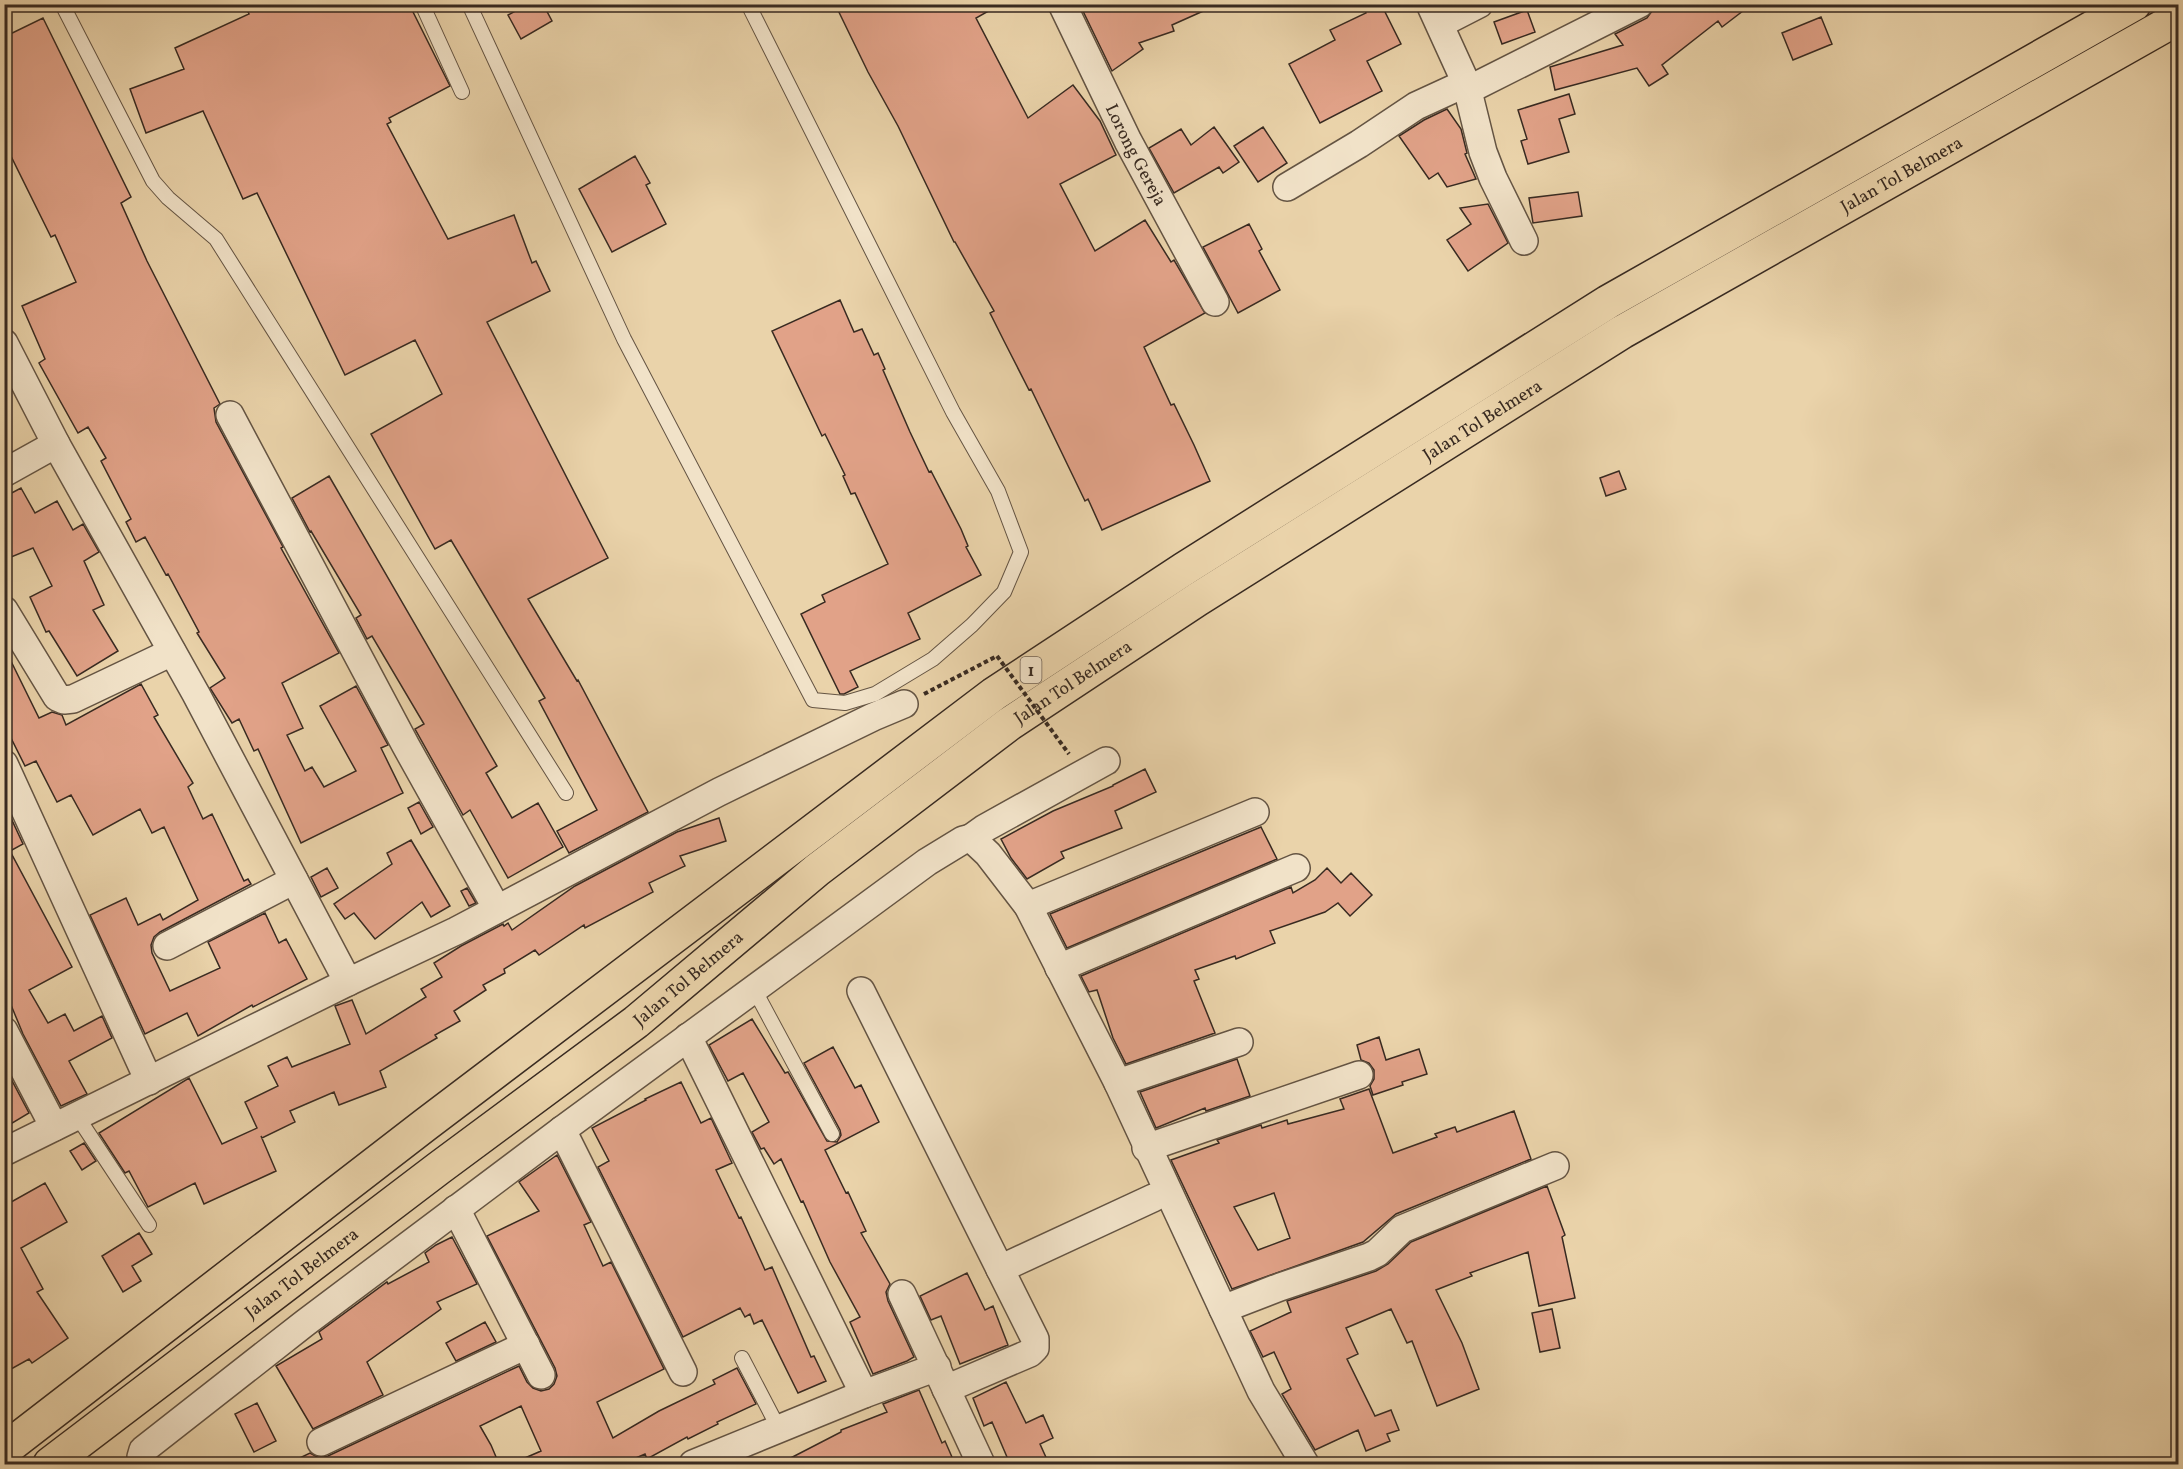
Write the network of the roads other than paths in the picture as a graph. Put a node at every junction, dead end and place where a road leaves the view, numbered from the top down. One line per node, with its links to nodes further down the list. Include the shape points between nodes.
1 (62, 4): 25 (lane, via 153,181 216,239)
2 (422, 4): 12 (lane)
3 (469, 4): 4 (lane, via 624,339 813,700 845,703 875,694 933,658 972,626 1004,592 1021,552 998,491 953,412)
4 (748, 4)
5 (1062, 4): 15 (street, Lorong Gereja, via 1128,141)
6 (1479, 4): 9 (street)
7 (1639, 4): 11 (street)
8 (2134, 4): 63 (highway, Jalan Tol Belmera / 1, via 1608,302 1184,569 994,694)
9 (1435, 14): 11 (street)
10 (2178, 18): 64 (highway, Jalan Tol Belmera / 1, via 1622,332 1009,723 817,870 636,1022)
11 (1467, 86): 13 (street, via 1416,106); 14 (street, via 1489,169)
12 (462, 92)
13 (1287, 187)
14 (1524, 241)
15 (1215, 302)
16 (4, 343): 18 (street)
17 (230, 415): 31 (street)
18 (56, 444): 19 (street); 21 (street)
19 (4, 473)
20 (4, 610): 21 (street, via 57,697 64,700)
21 (172, 652): 29 (street)
22 (904, 704): 31 (street, via 719,792)
23 (1106, 761): 27 (street)
24 (4, 764): 41 (street)
25 (566, 793)
26 (1255, 812): 30 (street)
27 (971, 838): 30 (street); 35 (street, via 927,862)
28 (1296, 868): 33 (street)
29 (294, 880): 32 (street); 34 (street)
30 (1028, 906): 33 (street)
31 (497, 909): 34 (street)
32 (167, 946)
33 (1059, 968): 42 (street)
34 (348, 982): 41 (street)
35 (754, 989): 38 (street); 45 (lane)
36 (861, 991): 52 (street)
37 (4, 1031): 43 (street)
38 (688, 1037): 44 (street); 60 (street)
39 (1239, 1042): 42 (street)
40 (1359, 1075): 46 (street)
41 (149, 1081): 43 (street)
42 (1118, 1083): 46 (street)
43 (66, 1122): 47 (street); 51 (lane)
44 (562, 1130): 50 (street); 57 (street)
45 (832, 1134)
46 (1146, 1148): 54 (street)
47 (4, 1152)
48 (1555, 1166): 54 (street, via 1402,1229 1369,1257)
49 (1153, 1198): 52 (street)
50 (456, 1209): 55 (street); 65 (street, via 143,1450)
51 (149, 1225)
52 (1000, 1269): 59 (street, via 1035,1339 1035,1348 1030,1353)
53 (902, 1294): 59 (street)
54 (1222, 1309): 68 (street, via 1261,1390)
55 (526, 1345): 58 (street); 62 (street)
56 (742, 1358): 61 (lane)
57 (683, 1372)
58 (541, 1375)
59 (941, 1378): 60 (street); 67 (street)
60 (864, 1394): 61 (street)
61 (779, 1429): 66 (street)
62 (321, 1442)
63 (4, 1450)
64 (50, 1464)
65 (143, 1464)
66 (693, 1464)
67 (981, 1464)
68 (1305, 1464)

